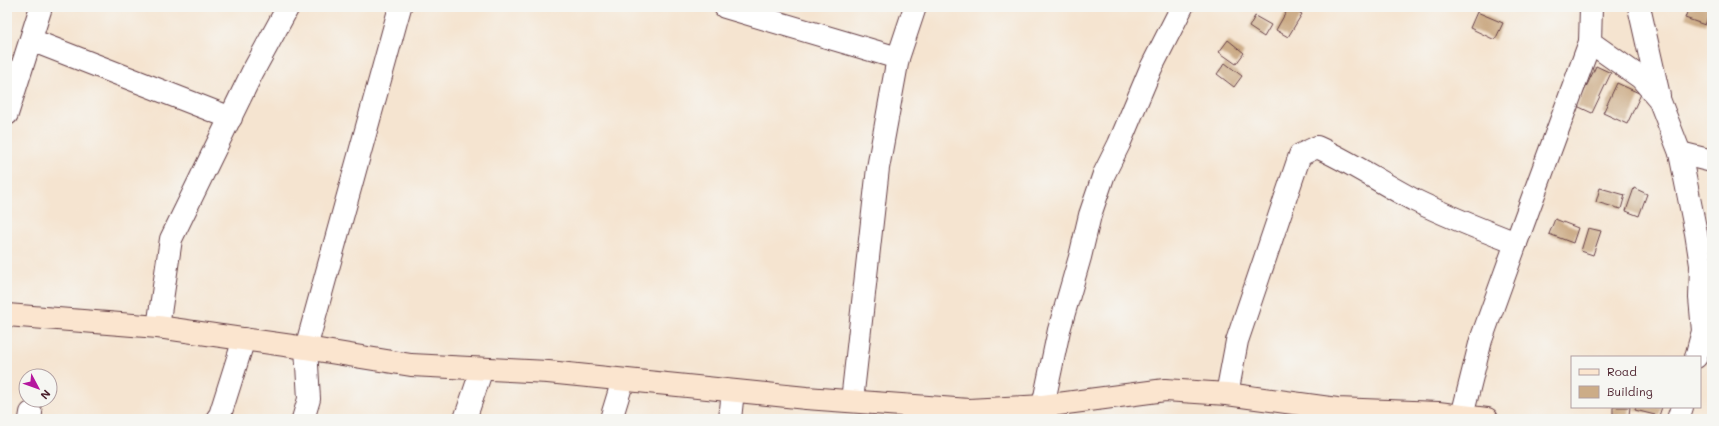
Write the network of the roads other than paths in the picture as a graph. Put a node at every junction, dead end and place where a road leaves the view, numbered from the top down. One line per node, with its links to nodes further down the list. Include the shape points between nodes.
1 (41, 7): 9 (street)
2 (288, 7): 14 (street)
3 (400, 7): 22 (street)
4 (725, 7): 11 (street)
5 (915, 7): 11 (street)
6 (1182, 7): 29 (street, via 1151,68 1104,174 1090,215 1059,330)
7 (1591, 7): 10 (street)
8 (1639, 7): 12 (street)
9 (31, 40): 13 (street); 14 (street)
10 (1590, 42): 12 (street, via 1641,78); 17 (street)
11 (898, 58): 28 (street, via 878,168)
12 (1659, 99): 15 (street)
13 (7, 114)
14 (231, 118): 19 (street, via 171,239)
15 (1680, 152): 16 (street); 20 (street, via 1701,265 1700,298)
16 (1712, 161)
17 (1516, 242): 27 (street, via 1459,221 1412,199 1317,147 1300,155 1238,341); 33 (street, via 1481,340)
18 (7, 315): 19 (street)
19 (158, 327): 21 (street)
20 (1707, 332): 23 (street)
21 (244, 339): 22 (street); 34 (street)
22 (306, 348): 24 (street, via 411,365); 35 (street, via 309,399)
23 (1696, 356)
24 (482, 369): 25 (street, via 548,372); 36 (street)
25 (623, 380): 26 (street); 37 (street)
26 (733, 391): 28 (street); 38 (street)
27 (1227, 394): 29 (street, via 1165,390); 32 (street)
28 (852, 400): 31 (street)
29 (1043, 406): 31 (street)
30 (1682, 408): 40 (street)
31 (895, 412)
32 (1335, 414): 33 (street)
33 (1462, 416): 39 (street)
34 (217, 419)
35 (302, 419)
36 (465, 419)
37 (611, 419)
38 (730, 419)
39 (1488, 419)
40 (1678, 419)

